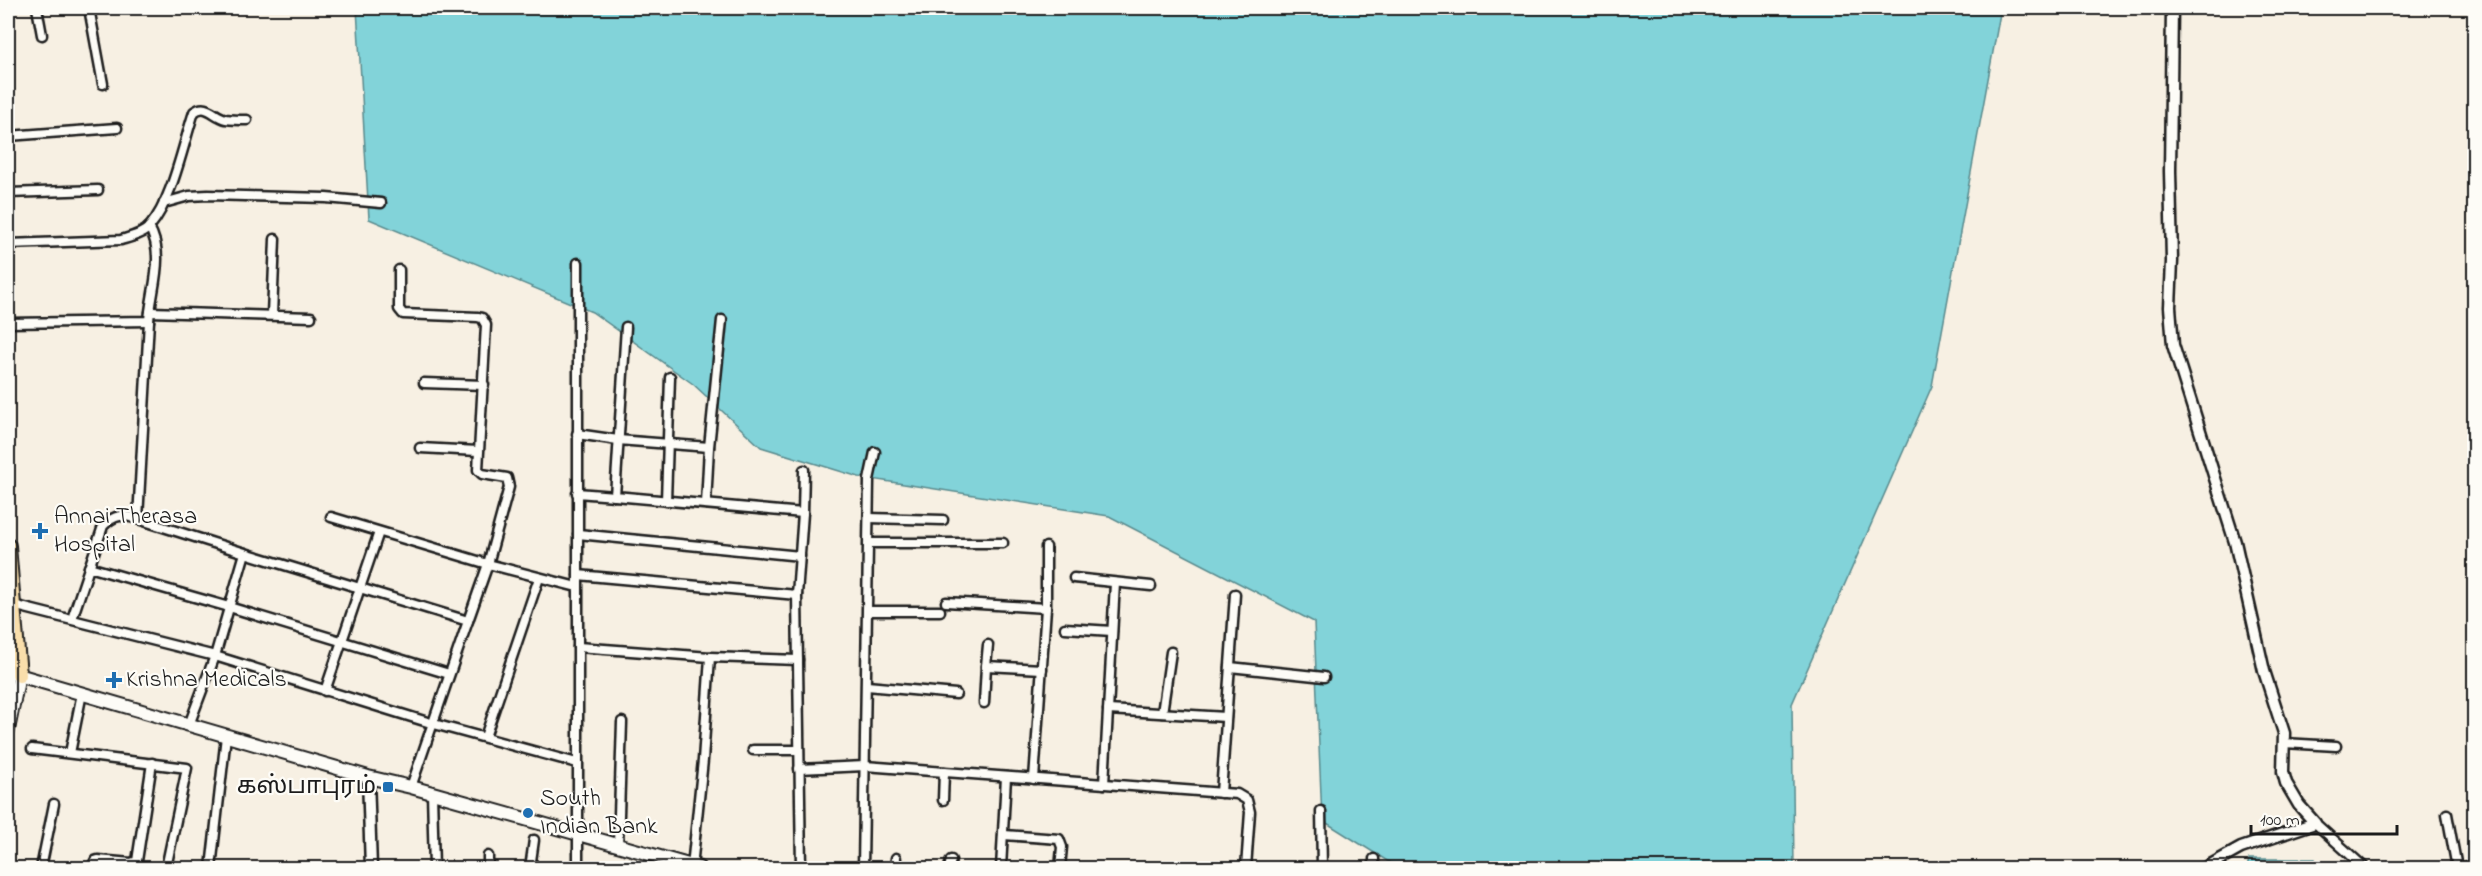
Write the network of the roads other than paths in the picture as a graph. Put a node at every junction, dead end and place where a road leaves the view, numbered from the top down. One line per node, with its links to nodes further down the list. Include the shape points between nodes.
1 (37, 8): 4 (street)
2 (89, 8): 5 (street)
3 (2172, 8): 100 (street, via 2172,339 2230,520)
4 (42, 35)
5 (103, 84)
6 (247, 120): 11 (street, via 223,119 201,108 194,112)
7 (117, 128): 8 (street)
8 (8, 136)
9 (98, 190): 10 (street)
10 (8, 193)
11 (164, 203): 12 (street, via 208,195); 13 (street)
12 (381, 203)
13 (149, 227): 15 (street, via 121,240); 19 (street, via 159,251)
14 (276, 239): 18 (street)
15 (8, 244)
16 (578, 263): 27 (street)
17 (399, 270): 26 (street, via 399,309 403,314 478,317 485,321)
18 (272, 315): 19 (street); 20 (street)
19 (149, 317): 22 (street); 42 (street)
20 (311, 317)
21 (722, 320): 30 (street)
22 (8, 323)
23 (626, 327): 28 (street)
24 (670, 377): 29 (street)
25 (424, 383): 26 (street)
26 (484, 385): 32 (street)
27 (577, 434): 28 (street); 35 (street)
28 (618, 440): 29 (street); 36 (street)
29 (668, 444): 30 (street); 37 (street)
30 (709, 447): 38 (street)
31 (420, 448): 32 (street)
32 (478, 451): 52 (street, via 478,470 482,474 507,478 509,482)
33 (875, 452): 41 (street, via 869,480)
34 (804, 470): 39 (street)
35 (578, 493): 36 (street); 45 (street)
36 (615, 496): 37 (street)
37 (666, 501): 38 (street)
38 (706, 504): 39 (street)
39 (803, 513): 51 (street)
40 (332, 518): 44 (street)
41 (869, 518): 43 (street); 46 (street)
42 (138, 519): 50 (street); 53 (street, via 113,516 103,526)
43 (943, 520)
44 (379, 532): 52 (street); 60 (street)
45 (578, 534): 51 (street); 54 (street)
46 (869, 543): 47 (street); 67 (street)
47 (1003, 543)
48 (8, 546): 64 (main road)
49 (1046, 547): 66 (street)
50 (245, 553): 60 (street); 65 (street)
51 (800, 556): 62 (street)
52 (488, 564): 55 (street); 70 (street)
53 (89, 567): 65 (street); 69 (street)
54 (578, 575): 59 (street); 62 (street)
55 (539, 578): 59 (street); 99 (street)
56 (1074, 578): 57 (street)
57 (1115, 583): 58 (street); 72 (street)
58 (1151, 586)
59 (577, 587): 75 (street)
60 (360, 588): 70 (street); 73 (street)
61 (1235, 594): 81 (street)
62 (796, 595): 79 (street)
63 (946, 602): 66 (street)
64 (13, 605): 69 (street); 83 (main road)
65 (229, 607): 73 (street); 77 (street)
66 (1046, 608): 82 (street)
67 (868, 610): 68 (street); 86 (street)
68 (940, 611)
69 (72, 619): 77 (street)
70 (468, 621): 84 (street)
71 (1065, 628): 72 (street)
72 (1112, 631): 91 (street)
73 (343, 641): 84 (street); 87 (street)
74 (988, 645): 80 (street)
75 (578, 647): 78 (street); 107 (street)
76 (1171, 652): 92 (street)
77 (214, 656): 87 (street); 96 (street)
78 (710, 657): 79 (street); 141 (street)
79 (798, 660): 104 (street)
80 (986, 666): 82 (street); 90 (street)
81 (1230, 667): 85 (street); 93 (street)
82 (1042, 669): 113 (street)
83 (13, 673): 88 (main road); 97 (main road)
84 (449, 674): 95 (street)
85 (1324, 677)
86 (867, 686): 89 (street); 108 (street)
87 (325, 691): 95 (street)
88 (82, 693): 96 (main road); 105 (street)
89 (956, 694)
90 (984, 703)
91 (1108, 710): 92 (street); 114 (street)
92 (1162, 713): 93 (street)
93 (1226, 717): 117 (street)
94 (622, 722): 126 (street)
95 (434, 724): 99 (street); 115 (street)
96 (189, 725): 98 (main road)
97 (8, 730)
98 (226, 736): 111 (main road); 135 (street)
99 (485, 737): 107 (street)
100 (2284, 743): 101 (street); 122 (street, via 2286,783)
101 (2336, 746)
102 (32, 749): 105 (street)
103 (753, 750): 104 (street)
104 (798, 750): 109 (street)
105 (70, 753): 106 (street)
106 (152, 763): 133 (street, via 137,861 98,860); 134 (street, via 187,768)
107 (577, 763): 123 (street)
108 (865, 766): 109 (street); 110 (street); 143 (street)
109 (799, 769): 142 (street)
110 (944, 772): 112 (street); 118 (street)
111 (368, 777): 115 (main road); 136 (street)
112 (1006, 777): 113 (street); 124 (street)
113 (1034, 779): 114 (street)
114 (1104, 784): 117 (street)
115 (411, 787): 116 (main road)
116 (432, 793): 123 (main road); 137 (street)
117 (1221, 793): 147 (street, via 1238,794 1247,800 1250,812)
118 (943, 800)
119 (54, 804): 132 (street)
120 (1321, 811): 148 (street)
121 (2446, 814): 152 (street)
122 (2315, 823): 150 (street, via 2241,848); 151 (street)
123 (576, 834): 126 (main road); 140 (street)
124 (1005, 835): 145 (street); 146 (street, via 1059,838)
125 (534, 840): 139 (street)
126 (618, 846): 129 (main road)
127 (488, 856): 138 (street)
128 (896, 858): 144 (street)
129 (673, 865): 141 (main road)
130 (2475, 865): 152 (street)
131 (1476, 867): 149 (street)
132 (42, 868)
133 (92, 868)
134 (166, 868)
135 (211, 868)
136 (371, 868)
137 (434, 868)
138 (488, 868)
139 (530, 868)
140 (578, 868)
141 (695, 868)
142 (801, 868)
143 (863, 868)
144 (895, 868)
145 (1001, 868)
146 (1060, 868)
147 (1246, 868)
148 (1322, 868)
149 (1458, 868)
150 (2205, 868)
151 (2365, 868)
152 (2458, 868)

